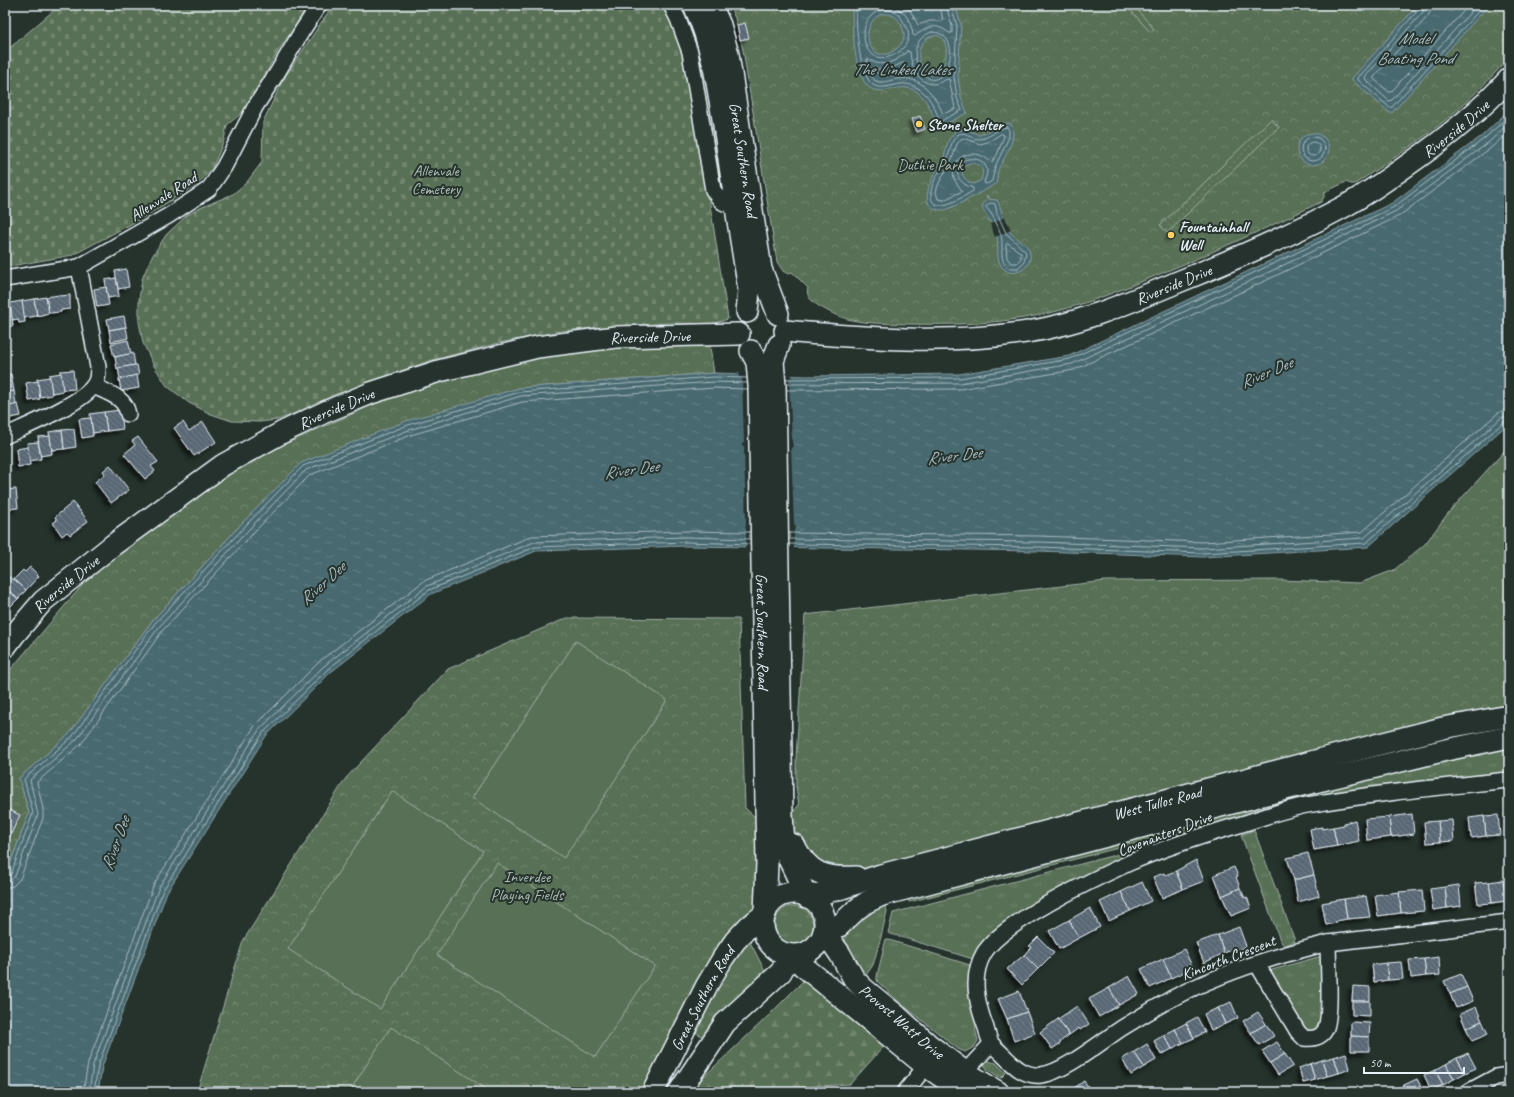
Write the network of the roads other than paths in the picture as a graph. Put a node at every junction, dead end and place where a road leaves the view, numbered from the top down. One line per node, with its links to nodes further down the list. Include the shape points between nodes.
1 (320, 5): 7 (street, Allenvale Road, via 255,107 224,167 209,189 168,216)
2 (671, 5): 6 (street, via 690,52 713,190 723,204)
3 (694, 5): 6 (main road, Great Southern Road, via 704,25 711,50)
4 (711, 5): 11 (main road, Great Southern Road, via 728,54)
5 (1509, 79): 11 (main road, Riverside Drive, via 1448,135 1398,172 1346,205 1224,263 1095,314 1027,332 966,338)
6 (736, 204): 9 (main road, Great Southern Road, via 748,290)
7 (79, 267): 8 (street, Allenvale Road); 12 (street, via 98,367 98,377)
8 (5, 279)
9 (747, 312): 10 (main road, via 739,326); 11 (main road, via 760,307 773,310)
10 (739, 334): 11 (main road, via 743,344); 15 (main road, Riverside Drive, via 616,337 537,347 439,371 325,412 223,465 113,545 43,601)
11 (770, 344): 19 (main road, Great Southern Road, via 759,385)
12 (94, 386): 13 (street, via 122,400); 14 (street, via 77,400)
13 (128, 414)
14 (5, 436)
15 (5, 647)
16 (1509, 716): 20 (main road, West Tullos Road, via 1443,728)
17 (1509, 737): 24 (main road, West Tullos Road, via 1296,787 882,895 868,902 839,926)
18 (1509, 780): 28 (street, Covenanters Drive, via 1376,794 1304,805 1181,843 1130,863 1076,890 1031,914 986,950 978,965 976,987 979,1010)
19 (777, 818): 20 (main road, via 800,857 808,867 822,875 838,878); 21 (main road, Great Southern Road, via 787,856); 22 (main road, Great Southern Road, via 768,864)
20 (880, 875): 21 (main road, West Tullos Road)
21 (808, 897): 22 (main road, via 799,894 783,895 769,905); 24 (main road, via 822,912)
22 (765, 913): 26 (main road, via 763,927 768,941 778,951); 32 (main road, Great Southern Road, via 735,941 723,958)
23 (1509, 922): 25 (street, Kincorth Crescent)
24 (824, 932): 26 (main road, via 812,950); 31 (main road, Provost Watt Drive, via 854,979 928,1044)
25 (1328, 943): 27 (street, Kincorth Crescent); 27 (street, via 1326,1030 1320,1036 1311,1039 1304,1038 1298,1032)
26 (791, 955): 29 (main road, Provost Watt Drive); 33 (main road, Great Southern Road, via 781,972 725,1023)
27 (1257, 964): 28 (street, Kincorth Crescent, via 1223,975 1173,998 1069,1064 1044,1075 1033,1075 1017,1069)
28 (991, 1044): 31 (street)
29 (926, 1066): 31 (main road, Provost Watt Drive); 34 (street)
30 (1509, 1075): 36 (street, via 1496,1078)
31 (965, 1082): 35 (main road, Provost Watt Drive)
32 (653, 1092)
33 (679, 1092)
34 (905, 1092)
35 (998, 1092)
36 (1468, 1092)

